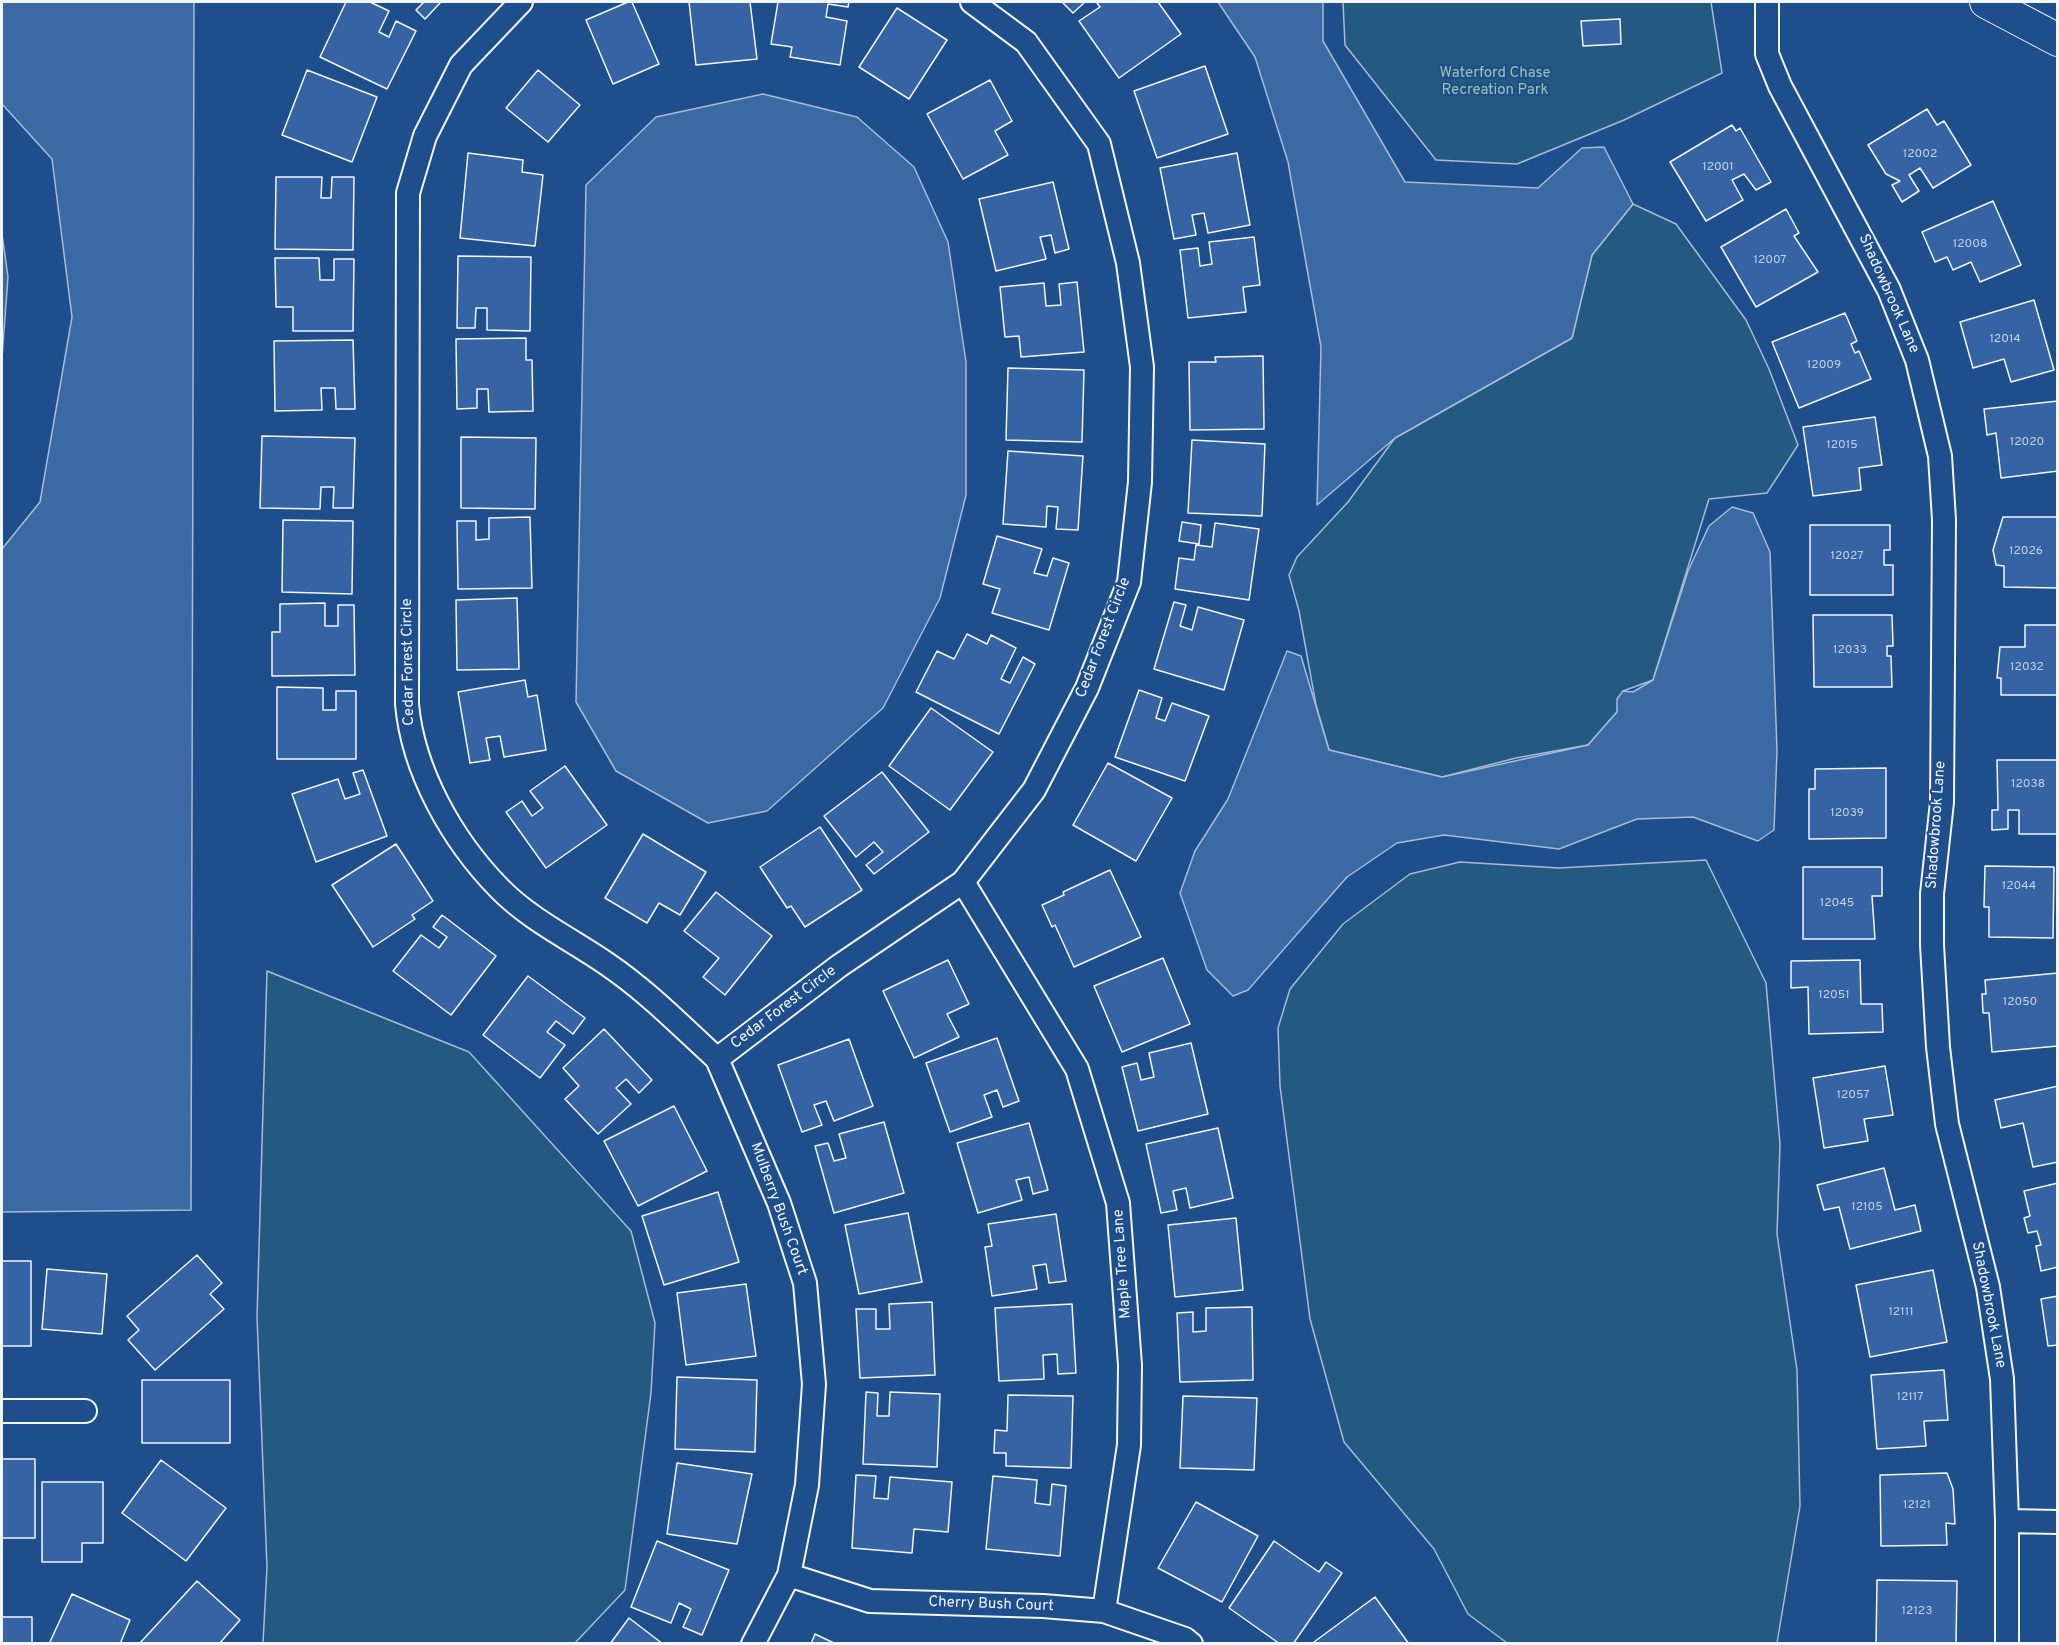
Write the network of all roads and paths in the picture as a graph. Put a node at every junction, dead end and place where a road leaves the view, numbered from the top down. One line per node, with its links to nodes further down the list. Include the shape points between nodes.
1 (521, 2): 7 (street, Cedar Forest Circle, via 461,65 425,136 408,193 410,732 426,778 458,838 500,889 556,932 608,964)
2 (972, 2): 6 (street, Cedar Forest Circle, via 1026,42 1099,144 1128,263 1142,367 1140,482 1129,582 1087,688 1034,790)
3 (1767, 2): 10 (street, Shadowbrook Lane, via 1767,54 1780,86 1889,290 1917,360 1940,456 1944,520 1942,802 1932,894 1938,1047 1947,1124 1988,1287 2002,1379)
4 (1986, 2): 5 (street)
5 (2058, 40)
6 (963, 882): 7 (street, Cedar Forest Circle, via 839,966); 13 (street, Maple Tree Lane, via 1077,1069 1118,1203 1130,1365 1129,1445)
7 (717, 1059): 12 (street, Mulberry Bush Court, via 778,1203 805,1283 814,1384 807,1485)
8 (2, 1411): 9 (street)
9 (85, 1411)
10 (2007, 1521): 11 (street); 16 (street, Shadowbrook Lane)
11 (2058, 1522)
12 (789, 1575): 13 (street, Cherry Bush Court, via 870,1601); 14 (street, Mulberry Bush Court)
13 (1104, 1611): 15 (street, Cherry Bush Court)
14 (753, 1644)
15 (1191, 1644)
16 (2007, 1644)

